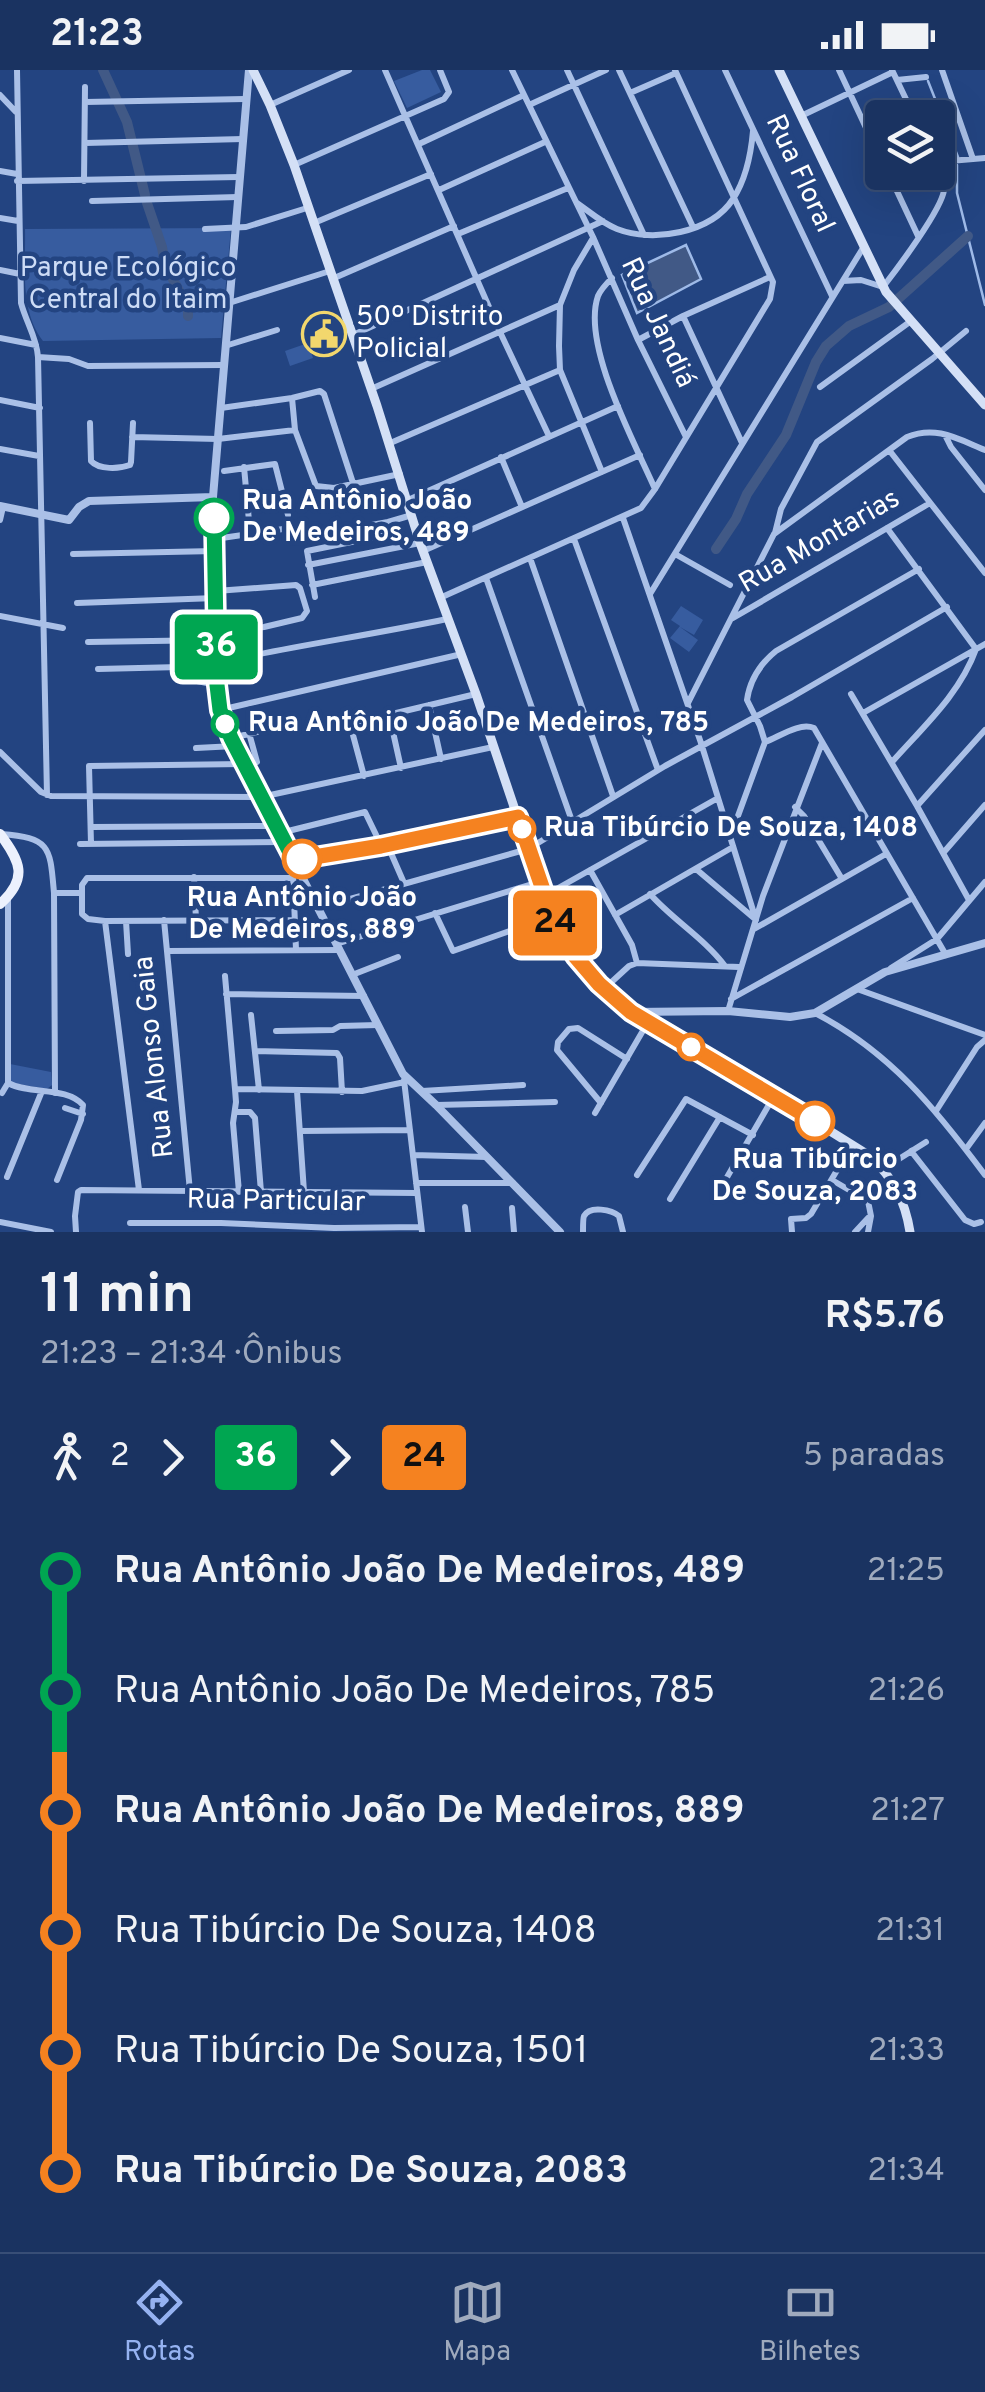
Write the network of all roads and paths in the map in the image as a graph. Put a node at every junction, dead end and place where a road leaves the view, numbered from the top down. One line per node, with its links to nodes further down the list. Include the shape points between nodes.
1 (17, 70): 28 (street)
2 (251, 70): 23 (street); 27 (main road)
3 (348, 70): 27 (street)
4 (385, 70): 29 (street)
5 (440, 70): 29 (street, via 448,96)
6 (512, 70): 21 (street, Rua Jandiá)
7 (567, 70): 17 (street)
8 (606, 70): 17 (street)
9 (620, 70): 19 (street)
10 (725, 70): 32 (street, Rua Floral)
11 (779, 70): 30 (main road)
12 (839, 70): 20 (street)
13 (942, 70): 38 (street)
14 (676, 72): 19 (street); 50 (street)
15 (894, 74): 16 (street); 20 (street); 24 (street)
16 (926, 78)
17 (574, 84): 26 (street); 65 (street)
18 (85, 87): 25 (street)
19 (630, 93): 60 (street)
20 (850, 94): 30 (street); 31 (street)
21 (524, 95): 26 (street, Rua Jandiá); 36 (street)
22 (2, 99): 28 (street)
23 (246, 99): 25 (street); 33 (street)
24 (906, 100)
25 (85, 102): 35 (street)
26 (529, 105): 34 (street, Rua Jandiá)
27 (270, 106): 40 (main road)
28 (17, 114): 44 (street)
29 (406, 116): 36 (street); 40 (street)
30 (801, 116): 68 (main road)
31 (865, 126)
32 (754, 130): 50 (street); 77 (street, Rua Floral)
33 (243, 139): 35 (street); 43 (street)
34 (546, 142): 46 (street, Rua Jandiá); 47 (street)
35 (85, 144): 45 (street)
36 (419, 144): 42 (street)
37 (985, 158): 38 (street)
38 (969, 159): 39 (street)
39 (955, 160)
40 (294, 166): 54 (main road)
41 (0, 171): 44 (street)
42 (431, 174): 47 (street); 58 (street)
43 (239, 177): 45 (street); 51 (street)
44 (17, 178): 45 (street); 56 (street)
45 (84, 181)
46 (568, 188): 53 (street, Rua Jandiá); 64 (street)
47 (439, 190): 59 (street)
48 (896, 190): 66 (street)
49 (944, 190): 66 (street)
50 (734, 196): 60 (street, via 722,213); 72 (street)
51 (238, 197): 52 (street); 61 (street)
52 (92, 201)
53 (576, 202): 57 (street); 63 (street, Rua Jandiá)
54 (307, 208): 58 (main road); 61 (street)
55 (0, 218): 56 (street)
56 (18, 221): 70 (street)
57 (603, 221): 63 (street); 65 (street)
58 (313, 224): 71 (main road)
59 (454, 226): 64 (street); 71 (street)
60 (693, 227): 65 (street)
61 (235, 228): 62 (street); 78 (street)
62 (205, 229)
63 (588, 229): 67 (street, Rua Jandiá); 74 (street)
64 (458, 234): 74 (street)
65 (644, 235)
66 (918, 236): 76 (street)
67 (593, 237): 73 (street, Rua Jandiá); 79 (street)
68 (863, 248): 75 (street); 76 (main road)
69 (0, 270): 70 (street)
70 (20, 274): 88 (street, via 21,304)
71 (331, 275): 78 (street); 85 (main road)
72 (770, 277): 80 (street); 97 (street, via 770,299)
73 (612, 278): 87 (street, Rua Jandiá); 103 (street, via 598,298 596,318 598,347)
74 (477, 280): 84 (street); 85 (street)
75 (842, 281): 76 (street); 77 (street)
76 (883, 287): 81 (main road)
77 (833, 298): 116 (street)
78 (229, 303): 89 (street)
79 (560, 305): 84 (street); 93 (street)
80 (683, 316): 87 (street); 97 (street)
81 (910, 320): 90 (main road); 96 (street)
82 (277, 330): 89 (street)
83 (966, 331): 90 (street)
84 (500, 332): 94 (street); 98 (street)
85 (352, 336): 98 (main road)
86 (0, 338): 88 (street)
87 (638, 340): 112 (street, Rua Jandiá)
88 (37, 345): 91 (street)
89 (225, 346): 92 (street)
90 (940, 352): 99 (main road); 143 (street, via 816,442)
91 (38, 357): 92 (street, via 88,366); 104 (street)
92 (224, 365): 105 (street)
93 (560, 370): 94 (street); 106 (street)
94 (525, 384): 111 (street); 115 (street)
95 (985, 384): 99 (street)
96 (820, 386)
97 (715, 388): 112 (street); 116 (street)
98 (371, 389): 115 (main road)
99 (976, 394): 102 (main road)
100 (292, 398): 105 (street); 109 (street); 127 (street, via 324,394)
101 (0, 400): 104 (street)
102 (985, 405)
103 (618, 406): 106 (street); 120 (street)
104 (40, 408): 121 (street)
105 (221, 408): 114 (street)
106 (581, 422): 111 (street); 125 (street)
107 (90, 423): 113 (street, via 90,455 98,466 130,466)
108 (133, 423): 113 (street)
109 (296, 430): 114 (street); 127 (street, via 316,486)
110 (945, 434): 118 (street, via 917,433); 119 (street); 129 (street)
111 (550, 436): 122 (street)
112 (686, 437): 128 (street)
113 (132, 438): 114 (street)
114 (218, 439): 124 (street)
115 (388, 444): 126 (main road)
116 (742, 444): 149 (street)
117 (0, 450): 121 (street)
118 (889, 450): 132 (street); 143 (street)
119 (985, 450)
120 (640, 455): 125 (street); 128 (street)
121 (40, 456): 135 (street)
122 (501, 458): 131 (street); 134 (street)
123 (244, 468): 124 (street); 136 (street, via 274,464); 140 (street)
124 (220, 471): 130 (street)
125 (602, 472): 134 (street)
126 (400, 474): 127 (street); 131 (main road)
127 (353, 483)
128 (655, 488): 138 (street)
129 (985, 490)
130 (213, 497): 135 (street, via 89,501 69,520); 144 (street)
131 (408, 500): 137 (main road)
132 (930, 503): 142 (street, Rua Montarias); 154 (street)
133 (1, 506): 135 (street); 139 (street)
134 (522, 507): 146 (street)
135 (40, 514): 167 (street)
136 (288, 515)
137 (412, 515): 146 (main road); 152 (street, via 388,522 386,535 308,550)
138 (622, 518): 145 (street); 159 (street)
139 (0, 520)
140 (249, 521)
141 (290, 528): 144 (street)
142 (888, 528): 153 (street); 166 (street, Rua Montarias)
143 (774, 534): 166 (street)
144 (215, 539): 147 (street)
145 (574, 539): 150 (street); 200 (street)
146 (422, 546): 151 (main road); 152 (street)
147 (215, 551): 148 (street); 158 (street)
148 (73, 554)
149 (675, 554): 157 (street); 159 (street)
150 (530, 558): 155 (street); 203 (street)
151 (428, 562): 156 (street); 161 (main road)
152 (308, 565): 156 (street)
153 (919, 570): 163 (street); 184 (street, via 766,659 748,696)
154 (985, 573)
155 (486, 578): 161 (street); 211 (street)
156 (312, 585): 160 (street)
157 (730, 585)
158 (216, 595): 162 (street); 169 (street); 169 (street, via 296,585 306,611 302,618)
159 (650, 595): 179 (street)
160 (314, 597)
161 (442, 597): 165 (main road)
162 (78, 602)
163 (947, 607): 172 (street); 184 (street)
164 (0, 616): 167 (street)
165 (448, 618): 173 (main road); 174 (street)
166 (732, 619): 179 (street)
167 (42, 624): 168 (street); 202 (street)
168 (63, 628)
169 (216, 637): 170 (street); 174 (street)
170 (88, 642)
171 (985, 644): 172 (street)
172 (976, 649): 182 (street); 197 (street, via 952,694)
173 (462, 654): 177 (main road); 181 (street)
174 (216, 663): 176 (street)
175 (98, 669): 176 (street, via 180,668)
176 (217, 685): 181 (street)
177 (476, 694): 180 (street); 192 (main road)
178 (851, 694): 182 (street)
179 (688, 703): 191 (street)
180 (428, 705): 183 (street); 195 (street)
181 (220, 710): 188 (street)
182 (863, 713): 197 (street)
183 (388, 714): 199 (street); 201 (street, via 350,725)
184 (756, 717): 189 (street); 191 (street)
185 (297, 722): 187 (street)
186 (985, 730): 208 (street)
187 (249, 734): 188 (street); 196 (street)
188 (233, 742): 193 (street); 198 (street)
189 (765, 742): 190 (street, via 809,726); 215 (street)
190 (822, 742): 209 (street); 222 (street)
191 (702, 746): 200 (street); 206 (street)
192 (493, 747): 195 (street); 210 (main road)
193 (196, 748)
194 (0, 752): 202 (street)
195 (441, 759): 199 (street)
196 (256, 762)
197 (892, 762): 208 (street)
198 (244, 764): 204 (street, via 90,766); 205 (street)
199 (401, 768): 201 (street)
200 (658, 770): 203 (street)
201 (364, 776): 205 (street)
202 (47, 796): 204 (street)
203 (613, 796): 211 (street)
204 (89, 797): 205 (street); 212 (street)
205 (262, 797): 214 (street)
206 (718, 798): 215 (street); 225 (street)
207 (985, 805): 221 (street)
208 (917, 806): 221 (street)
209 (795, 807): 228 (street); 237 (street)
210 (518, 817): 218 (street); 220 (main road)
211 (572, 821): 220 (street)
212 (91, 827): 214 (street); 217 (street)
213 (0, 834): 232 (street, via 34,838 45,847); 239 (main road, via 19,865)
214 (280, 834): 217 (street); 218 (street, via 365,812); 223 (street)
215 (730, 837): 219 (street)
216 (80, 844): 217 (street)
217 (91, 844)
218 (384, 845): 223 (street); 229 (street)
219 (733, 847): 224 (street); 236 (street)
220 (528, 849): 229 (street); 230 (main road)
221 (944, 852): 240 (street)
222 (886, 854): 228 (street); 238 (street)
223 (295, 863): 227 (street); 242 (street)
224 (696, 868): 234 (street); 241 (street)
225 (590, 870): 235 (street); 244 (street)
226 (194, 877): 227 (street); 233 (street, via 88,878); 248 (street)
227 (292, 878): 249 (street)
228 (842, 879): 251 (street)
229 (404, 882): 242 (street)
230 (539, 882): 235 (main road); 243 (street)
231 (985, 882): 240 (street)
232 (54, 893): 233 (street); 291 (street)
233 (81, 893): 250 (street, via 85,918)
234 (650, 894): 244 (street); 261 (street)
235 (544, 896): 245 (main road)
236 (749, 896): 237 (street); 241 (street); 251 (street)
237 (762, 896): 251 (street)
238 (912, 898): 252 (street); 270 (street)
239 (4, 900): 275 (street)
240 (969, 900): 252 (street)
241 (735, 903): 251 (street)
242 (318, 908): 254 (street)
243 (435, 914): 245 (street, via 454,951); 254 (street)
244 (615, 915): 260 (street)
245 (552, 916): 267 (main road)
246 (126, 920): 247 (street); 250 (street); 257 (street)
247 (164, 920): 248 (street); 256 (street, Rua Alonso Gaia)
248 (196, 920): 249 (street)
249 (294, 920): 255 (street)
250 (105, 921): 321 (street)
251 (754, 925): 262 (street)
252 (938, 939): 258 (street); 263 (street)
253 (985, 942): 258 (street)
254 (338, 947): 255 (street); 264 (street)
255 (296, 950): 256 (street)
256 (167, 951): 322 (street, Rua Alonso Gaia)
257 (128, 954)
258 (946, 954): 263 (street)
259 (398, 957): 264 (street)
260 (636, 963): 261 (street); 267 (street)
261 (724, 966): 262 (street)
262 (739, 967): 270 (street)
263 (885, 972): 266 (street)
264 (352, 975): 269 (street)
265 (225, 976): 268 (street)
266 (856, 989): 273 (street); 279 (street)
267 (604, 990): 272 (main road)
268 (226, 994): 269 (street); 285 (street)
269 (364, 996): 277 (street)
270 (731, 999): 271 (street)
271 (728, 1011): 272 (street); 273 (street)
272 (631, 1012): 276 (main road)
273 (815, 1013): 298 (street, via 891,1064)
274 (251, 1016): 280 (street)
275 (4, 1018): 283 (street)
276 (648, 1022): 281 (street); 293 (main road)
277 (379, 1025): 278 (street); 282 (street)
278 (276, 1030)
279 (985, 1037): 298 (street)
280 (255, 1052): 286 (street); 290 (street, via 338,1053)
281 (627, 1060): 295 (street); 295 (street, via 578,1028 558,1042 559,1053)
282 (404, 1078): 288 (street); 290 (street, via 375,1090); 304 (street)
283 (8, 1082): 289 (street); 292 (street)
284 (523, 1085): 288 (street)
285 (236, 1089): 286 (street); 299 (street)
286 (258, 1090): 287 (street)
287 (297, 1091): 290 (street); 305 (street)
288 (422, 1091): 296 (street)
289 (42, 1092): 291 (street); 316 (street)
290 (342, 1092)
291 (54, 1093): 300 (street, via 78,1099)
292 (4, 1094)
293 (774, 1096): 306 (street); 308 (main road)
294 (555, 1102): 296 (street)
295 (601, 1103): 301 (street)
296 (436, 1105): 312 (street)
297 (65, 1108): 300 (street)
298 (936, 1111): 309 (street)
299 (235, 1112): 323 (street); 324 (street, via 254,1115)
300 (83, 1114): 317 (street)
301 (595, 1114)
302 (720, 1117): 306 (street); 315 (street, via 685,1100); 328 (street)
303 (985, 1123): 309 (street)
304 (410, 1130): 305 (street); 311 (street)
305 (300, 1132): 325 (street)
306 (752, 1135): 327 (street)
307 (926, 1142): 310 (street)
308 (852, 1144): 313 (main road); 318 (street)
309 (966, 1149): 314 (street)
310 (911, 1151): 313 (street); 333 (street, via 965,1220)
311 (413, 1155): 312 (street); 319 (street)
312 (487, 1156): 320 (street)
313 (884, 1168): 346 (main road)
314 (985, 1174)
315 (637, 1175)
316 (7, 1177)
317 (58, 1180)
318 (831, 1180): 331 (street, via 866,1198); 343 (street, via 809,1216 791,1219)
319 (416, 1183): 320 (street); 326 (street)
320 (513, 1183): 340 (street)
321 (140, 1190): 322 (street); 337 (street, via 79,1191)
322 (190, 1190): 323 (street)
323 (239, 1192): 324 (street)
324 (261, 1192): 325 (street)
325 (304, 1192): 326 (street)
326 (417, 1194): 335 (street)
327 (715, 1198)
328 (670, 1199)
329 (465, 1207): 338 (street)
330 (512, 1208): 339 (street)
331 (871, 1216): 344 (street); 345 (street)
332 (0, 1222): 336 (street)
333 (981, 1222)
334 (130, 1224): 335 (street, Rua Particular)
335 (421, 1226)
336 (50, 1232)
337 (76, 1232)
338 (468, 1232)
339 (514, 1232)
340 (560, 1232)
341 (583, 1232): 342 (street, via 586,1214 608,1210 620,1216)
342 (623, 1232)
343 (792, 1232)
344 (855, 1232)
345 (868, 1232)
346 (910, 1232)

